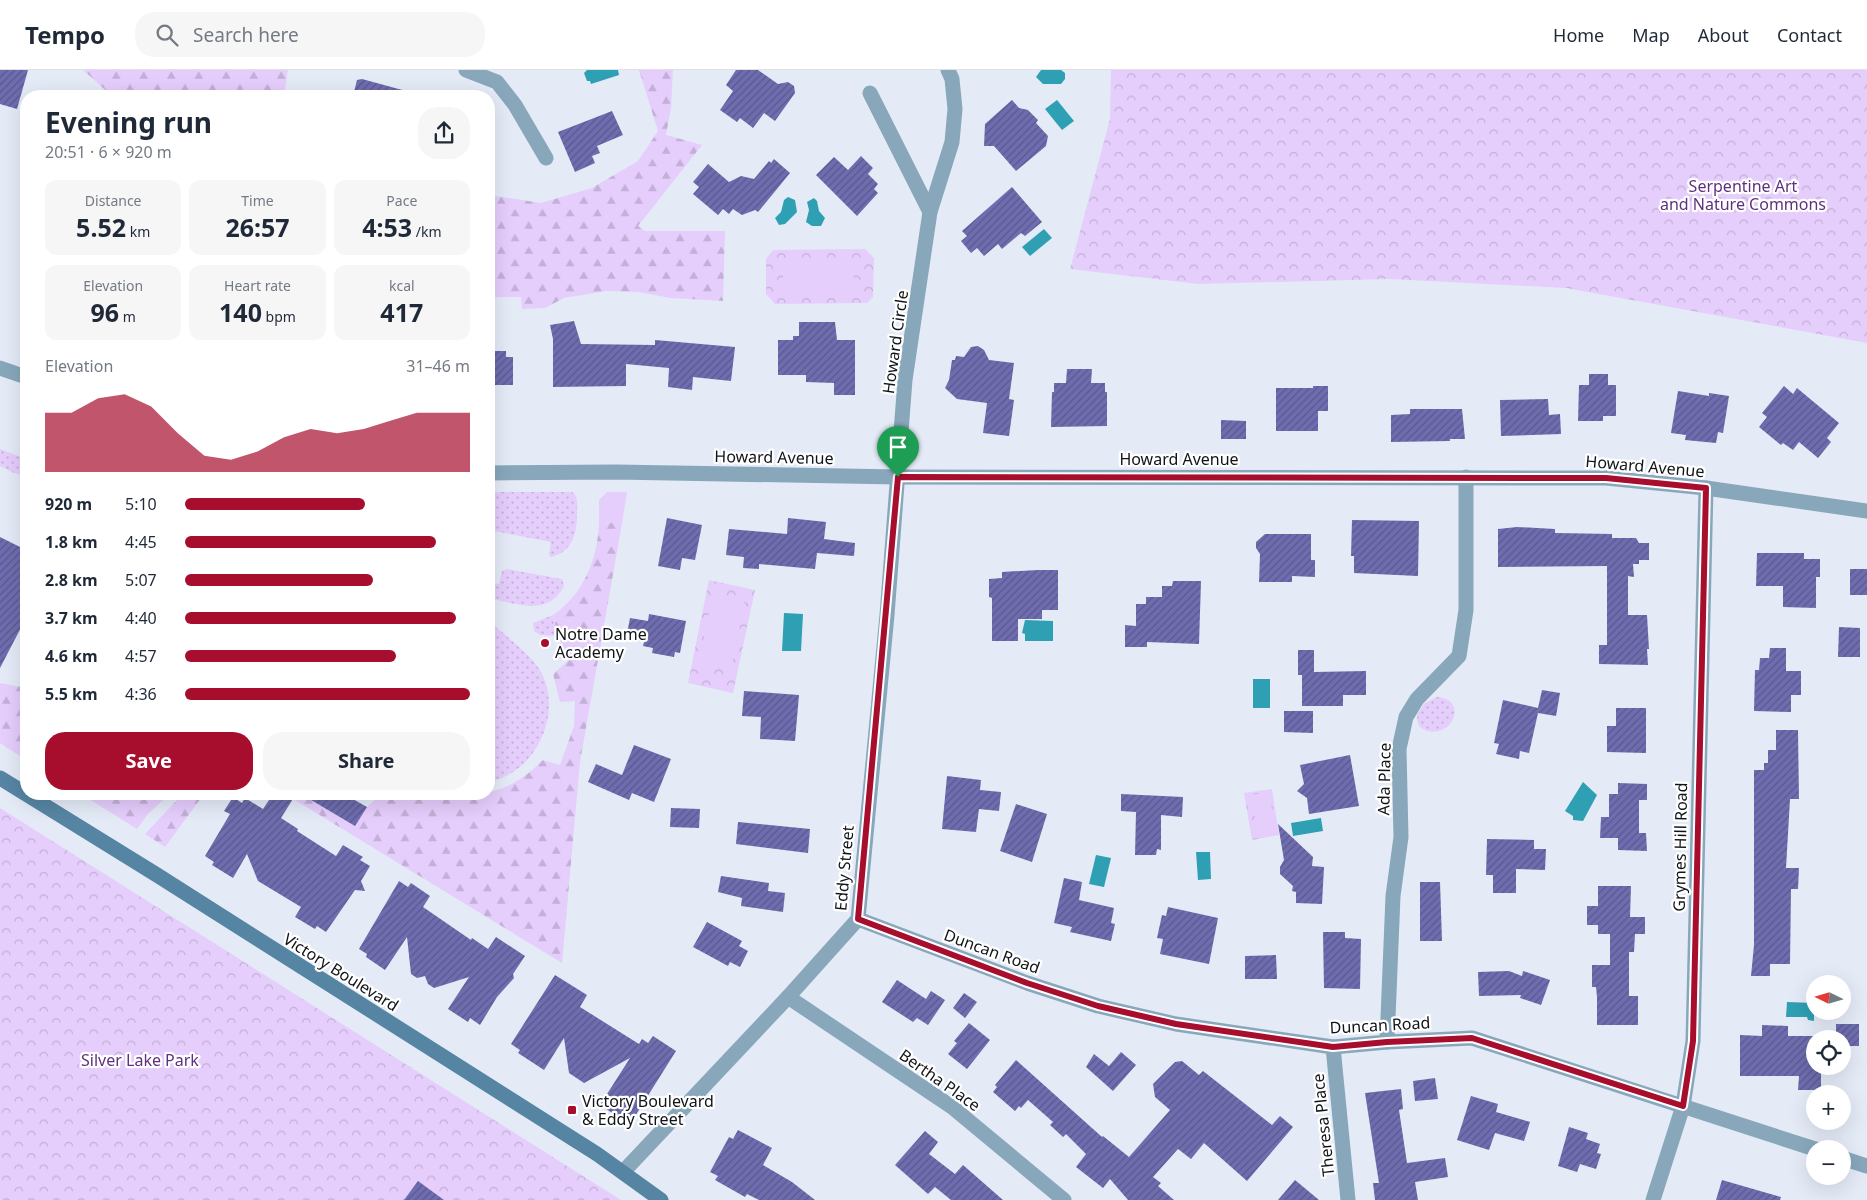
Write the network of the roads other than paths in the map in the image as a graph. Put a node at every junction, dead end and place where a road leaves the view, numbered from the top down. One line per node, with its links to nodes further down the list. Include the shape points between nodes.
1 (466, 70): 4 (street, via 497,82 515,105)
2 (948, 70): 5 (street, Howard Circle, via 955,109 952,142)
3 (870, 93): 5 (street)
4 (546, 158)
5 (930, 212): 9 (street, Howard Circle, via 905,380)
6 (0, 368): 7 (street)
7 (20, 375)
8 (495, 473): 9 (street, Howard Avenue)
9 (898, 477): 10 (street, Howard Avenue); 16 (street, Eddy Street)
10 (1466, 477): 11 (street, Howard Avenue, via 1606,478); 18 (street, Ada Place, via 1466,610 1459,656 1417,698 1406,717 1399,749 1401,837 1393,896)
11 (1706, 488): 12 (street, Howard Avenue); 20 (street, Grymes Hill Road, via 1693,1041)
12 (1867, 511)
13 (0, 778): 14 (main road, Victory Boulevard)
14 (20, 790)
15 (36, 800): 24 (main road, Victory Boulevard)
16 (858, 919): 17 (street, Eddy Street); 19 (street, Duncan Road, via 1027,983 1098,1006 1176,1024)
17 (788, 998): 24 (street, Eddy Street); 26 (street, Bertha Place, via 952,1107)
18 (1387, 1042): 19 (street, Duncan Road); 20 (street, Duncan Road, via 1472,1038)
19 (1333, 1047): 27 (street, Theresa Place)
20 (1683, 1106): 21 (street, Duncan Road); 28 (street, Grymes Hill Road)
21 (1806, 1146)
22 (1851, 1161): 23 (street)
23 (1867, 1166)
24 (623, 1172): 25 (main road, Victory Boulevard)
25 (661, 1200)
26 (1064, 1200)
27 (1348, 1200)
28 (1653, 1200)

